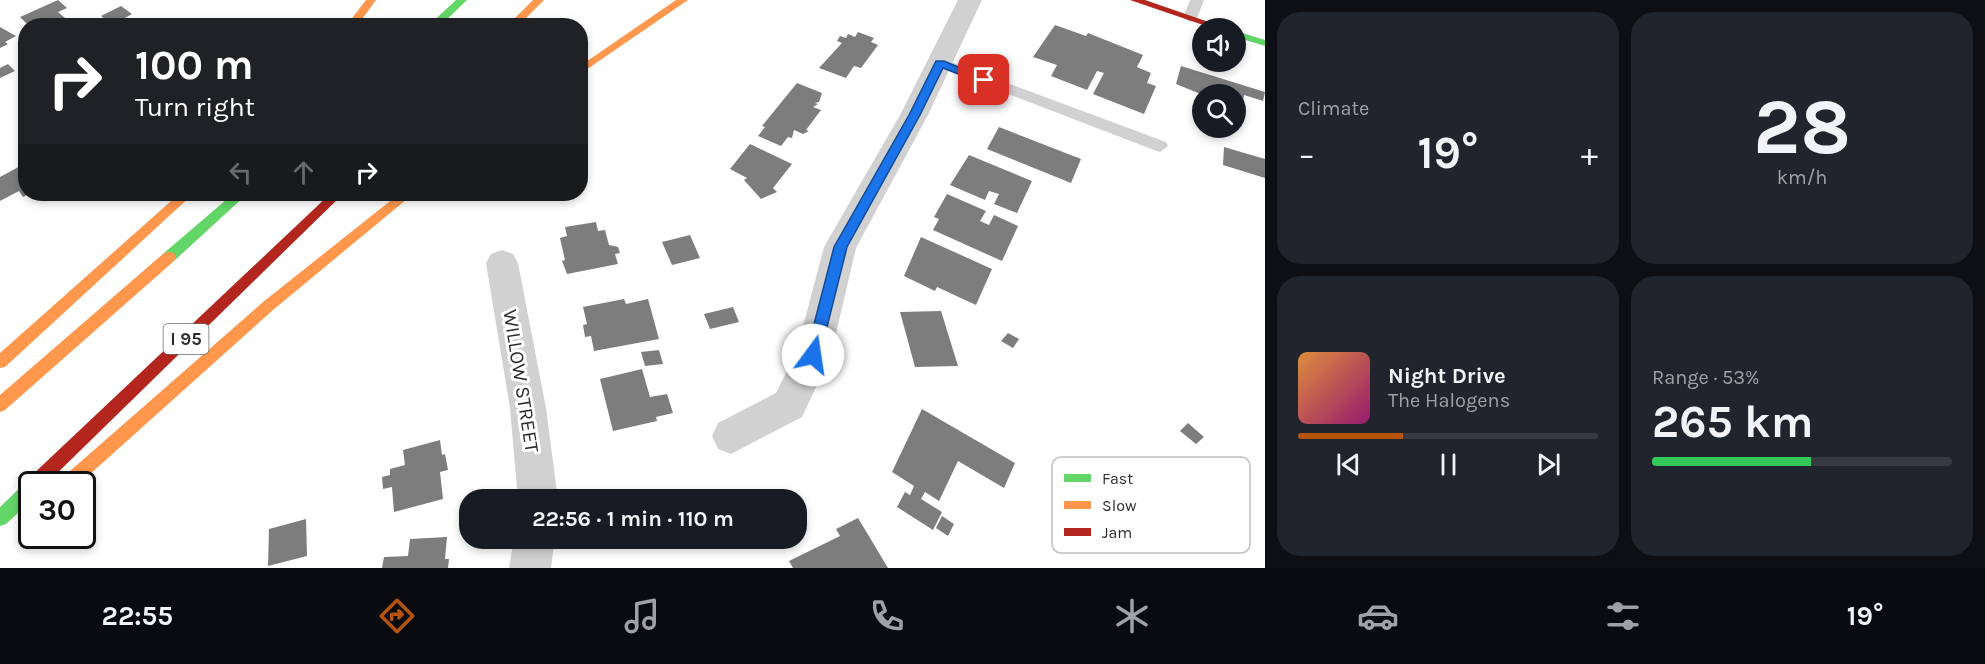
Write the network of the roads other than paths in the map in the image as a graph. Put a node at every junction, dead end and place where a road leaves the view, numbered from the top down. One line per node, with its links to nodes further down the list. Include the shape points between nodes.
1 (371, 0): 8 (main road)
2 (462, 0): 9 (main road)
3 (539, 0): 10 (main road)
4 (683, 0): 15 (main road)
5 (970, 0): 14 (street)
6 (1135, 0): 11 (main road)
7 (1197, 0): 11 (lane)
8 (357, 18)
9 (442, 18)
10 (520, 18)
11 (1190, 18)
12 (1246, 36): 13 (main road)
13 (1265, 43)
14 (940, 63): 16 (lane); 24 (street, via 840,247 813,355 789,405)
15 (588, 65)
16 (1160, 146)
17 (179, 201): 22 (main road)
18 (233, 201): 23 (main road)
19 (331, 201): 25 (main road, I 95)
20 (398, 201): 26 (main road, via 268,306)
21 (502, 263): 27 (street, WILLOW STREET, via 528,408)
22 (0, 362)
23 (0, 405)
24 (731, 436)
25 (49, 471)
26 (83, 471)
27 (537, 489)
28 (18, 501): 29 (main road)
29 (0, 518)
30 (533, 549): 31 (street)
31 (530, 568)

